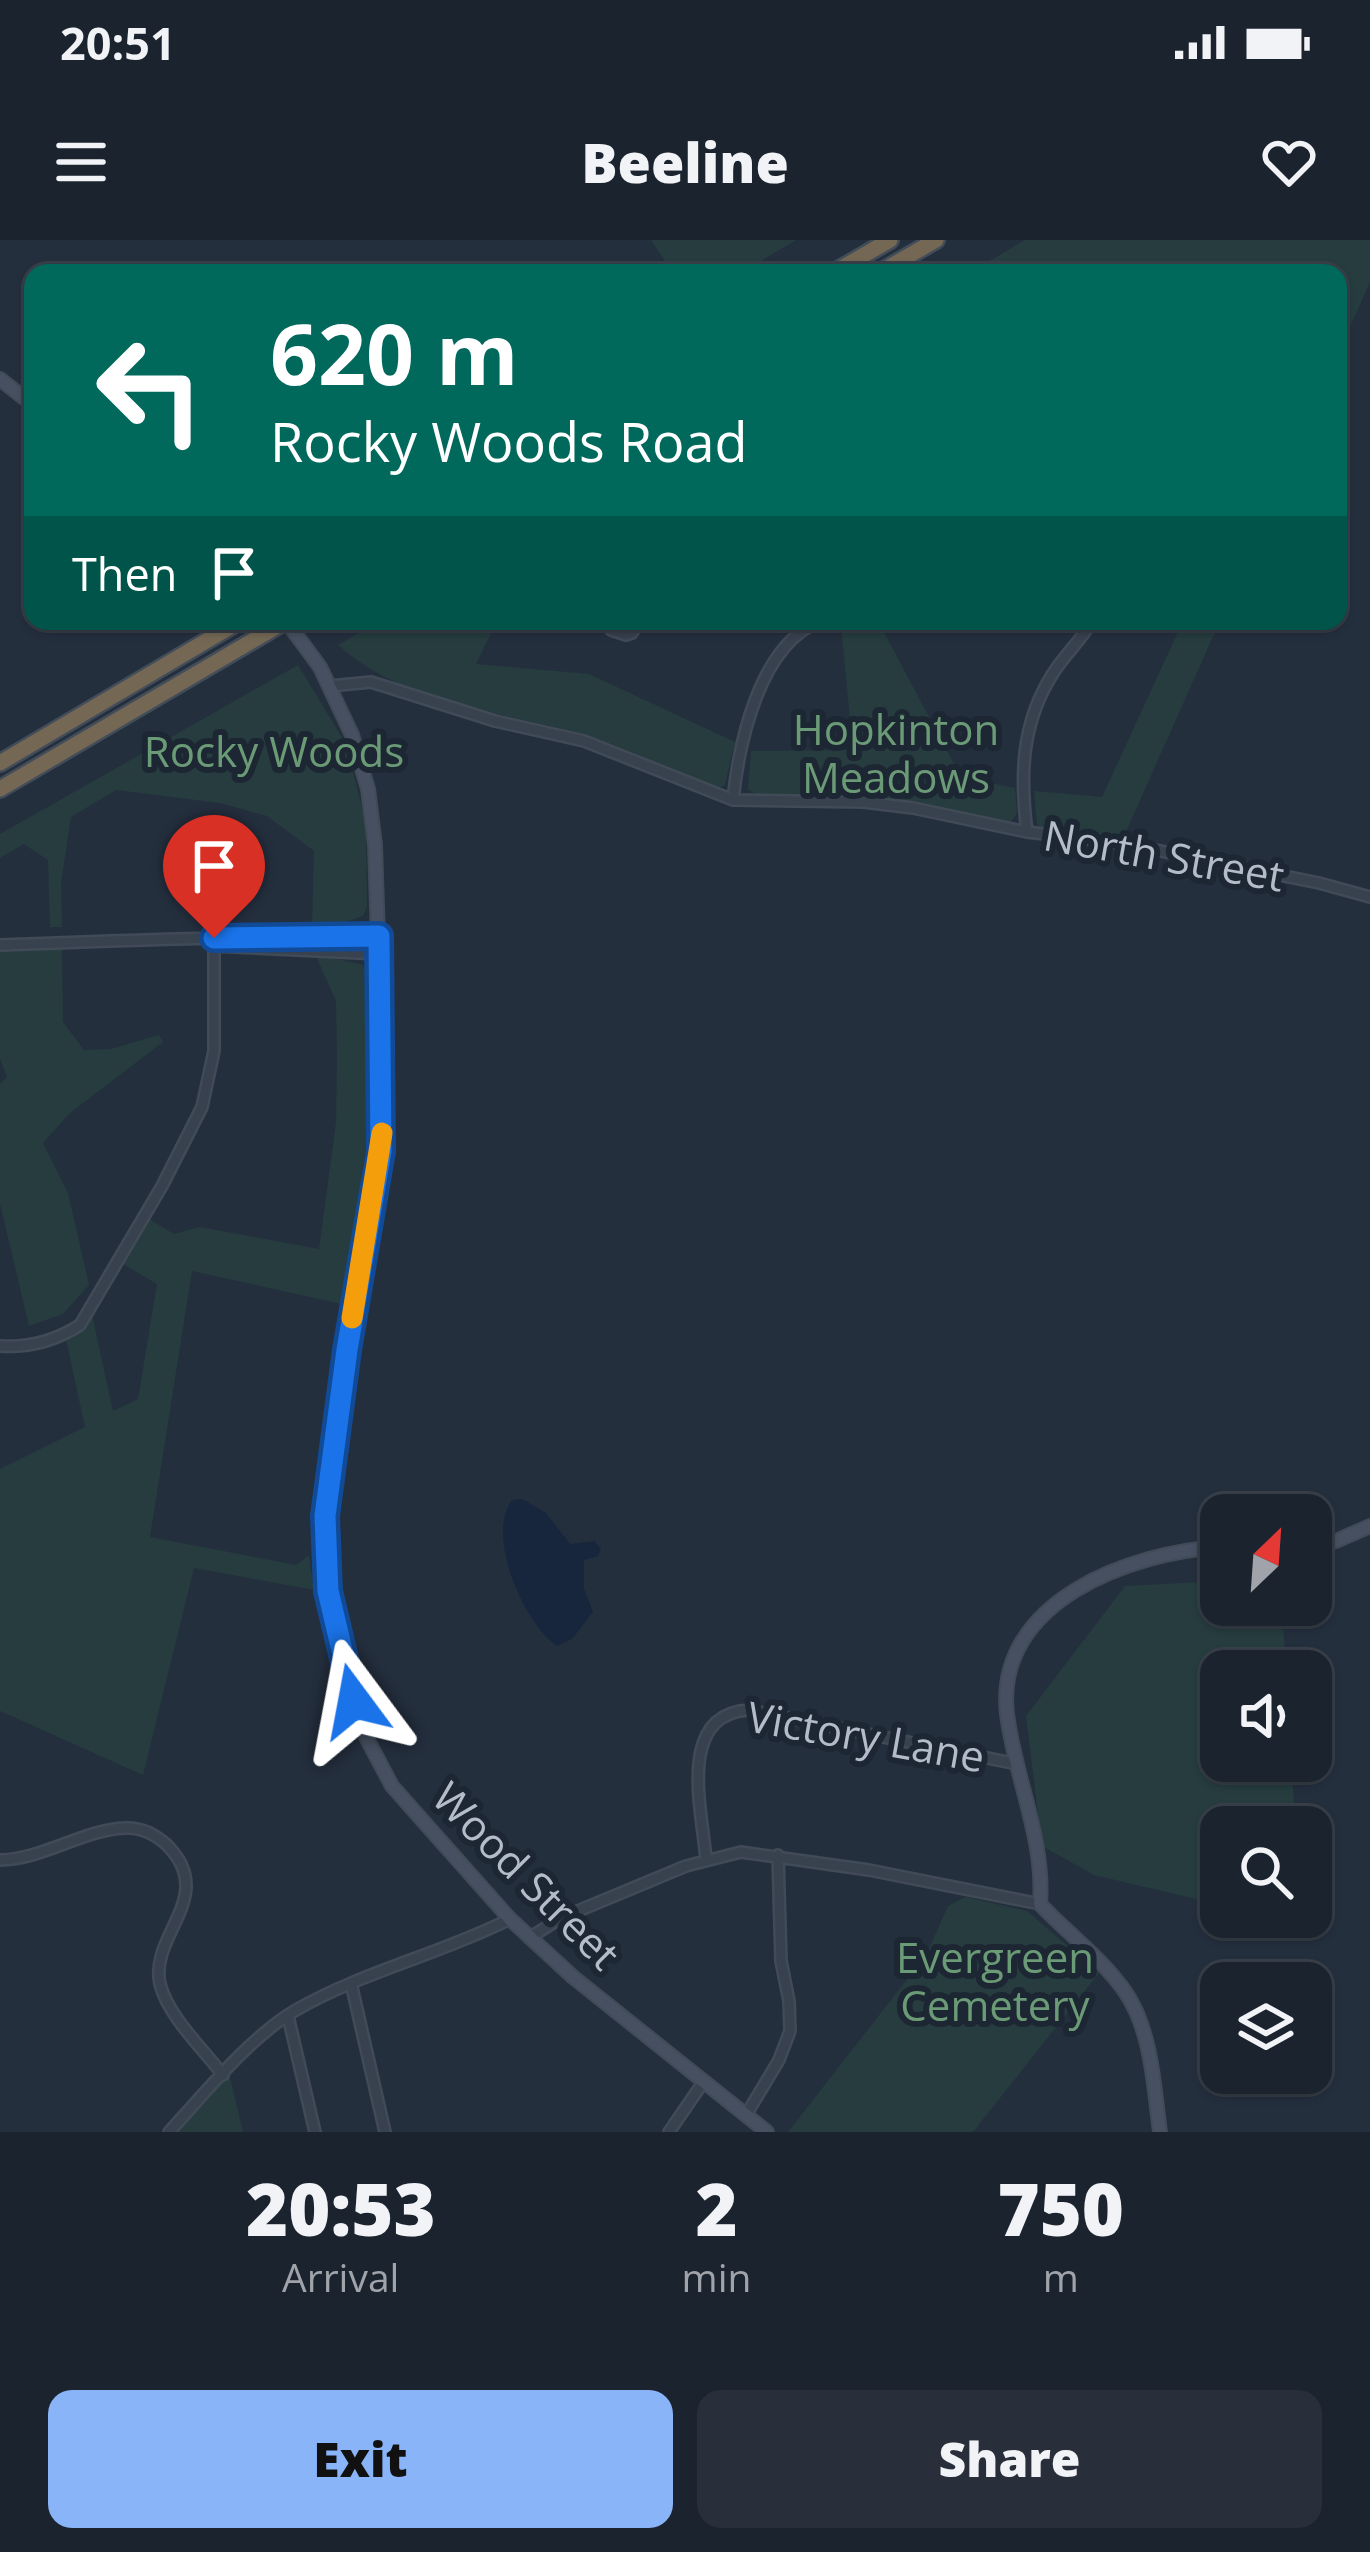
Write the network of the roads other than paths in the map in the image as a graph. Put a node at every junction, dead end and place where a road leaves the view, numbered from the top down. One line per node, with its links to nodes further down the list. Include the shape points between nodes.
1 (890, 240): 3 (highway)
2 (936, 240): 4 (highway)
3 (849, 264)
4 (895, 264)
5 (0, 379): 6 (main road)
6 (24, 398)
7 (225, 630): 13 (highway)
8 (271, 630): 14 (highway)
9 (292, 630): 12 (main road, Wood Street)
10 (794, 630): 15 (street, via 754,706)
11 (1085, 630): 16 (street, via 1050,677 1028,726)
12 (330, 686): 15 (street, North Street, via 371,682 584,741); 18 (main road, Wood Street, via 368,789)
13 (0, 763)
14 (0, 789)
15 (733, 800): 16 (street, North Street, via 863,802)
16 (1027, 832): 17 (street, North Street, via 1121,843)
17 (1370, 897)
18 (379, 936): 19 (street); 21 (main road, Wood Street)
19 (214, 942): 20 (street); 21 (street); 22 (street, via 214,1051 188,1139 80,1325 49,1341)
20 (0, 945)
21 (379, 954): 31 (main road, Wood Street, via 381,1151 330,1480 326,1573 354,1701 382,1771)
22 (0, 1346)
23 (1368, 1530): 24 (main road)
24 (1332, 1541)
25 (1200, 1550): 26 (main road, via 1127,1564 1042,1617 1018,1654 1006,1694)
26 (1017, 1764): 28 (street, Victory Lane, via 749,1710 728,1713 700,1745); 30 (main road)
27 (778, 1855): 28 (street); 30 (street); 37 (street, via 790,2031)
28 (706, 1858): 32 (street)
29 (0, 1861): 35 (street, via 123,1828 163,1841 185,1885 160,1985)
30 (1040, 1904): 43 (main road, via 1132,2005)
31 (510, 1919): 32 (main road, Wood Street); 33 (street)
32 (530, 1938): 36 (main road, Wood Street)
33 (351, 1983): 34 (street); 40 (street)
34 (288, 2015): 35 (street); 39 (street)
35 (223, 2075): 38 (street)
36 (704, 2081): 37 (main road, Wood Street); 41 (street)
37 (746, 2115): 42 (main road, Wood Street)
38 (169, 2132)
39 (315, 2132)
40 (385, 2132)
41 (669, 2132)
42 (767, 2132)
43 (1160, 2132)

